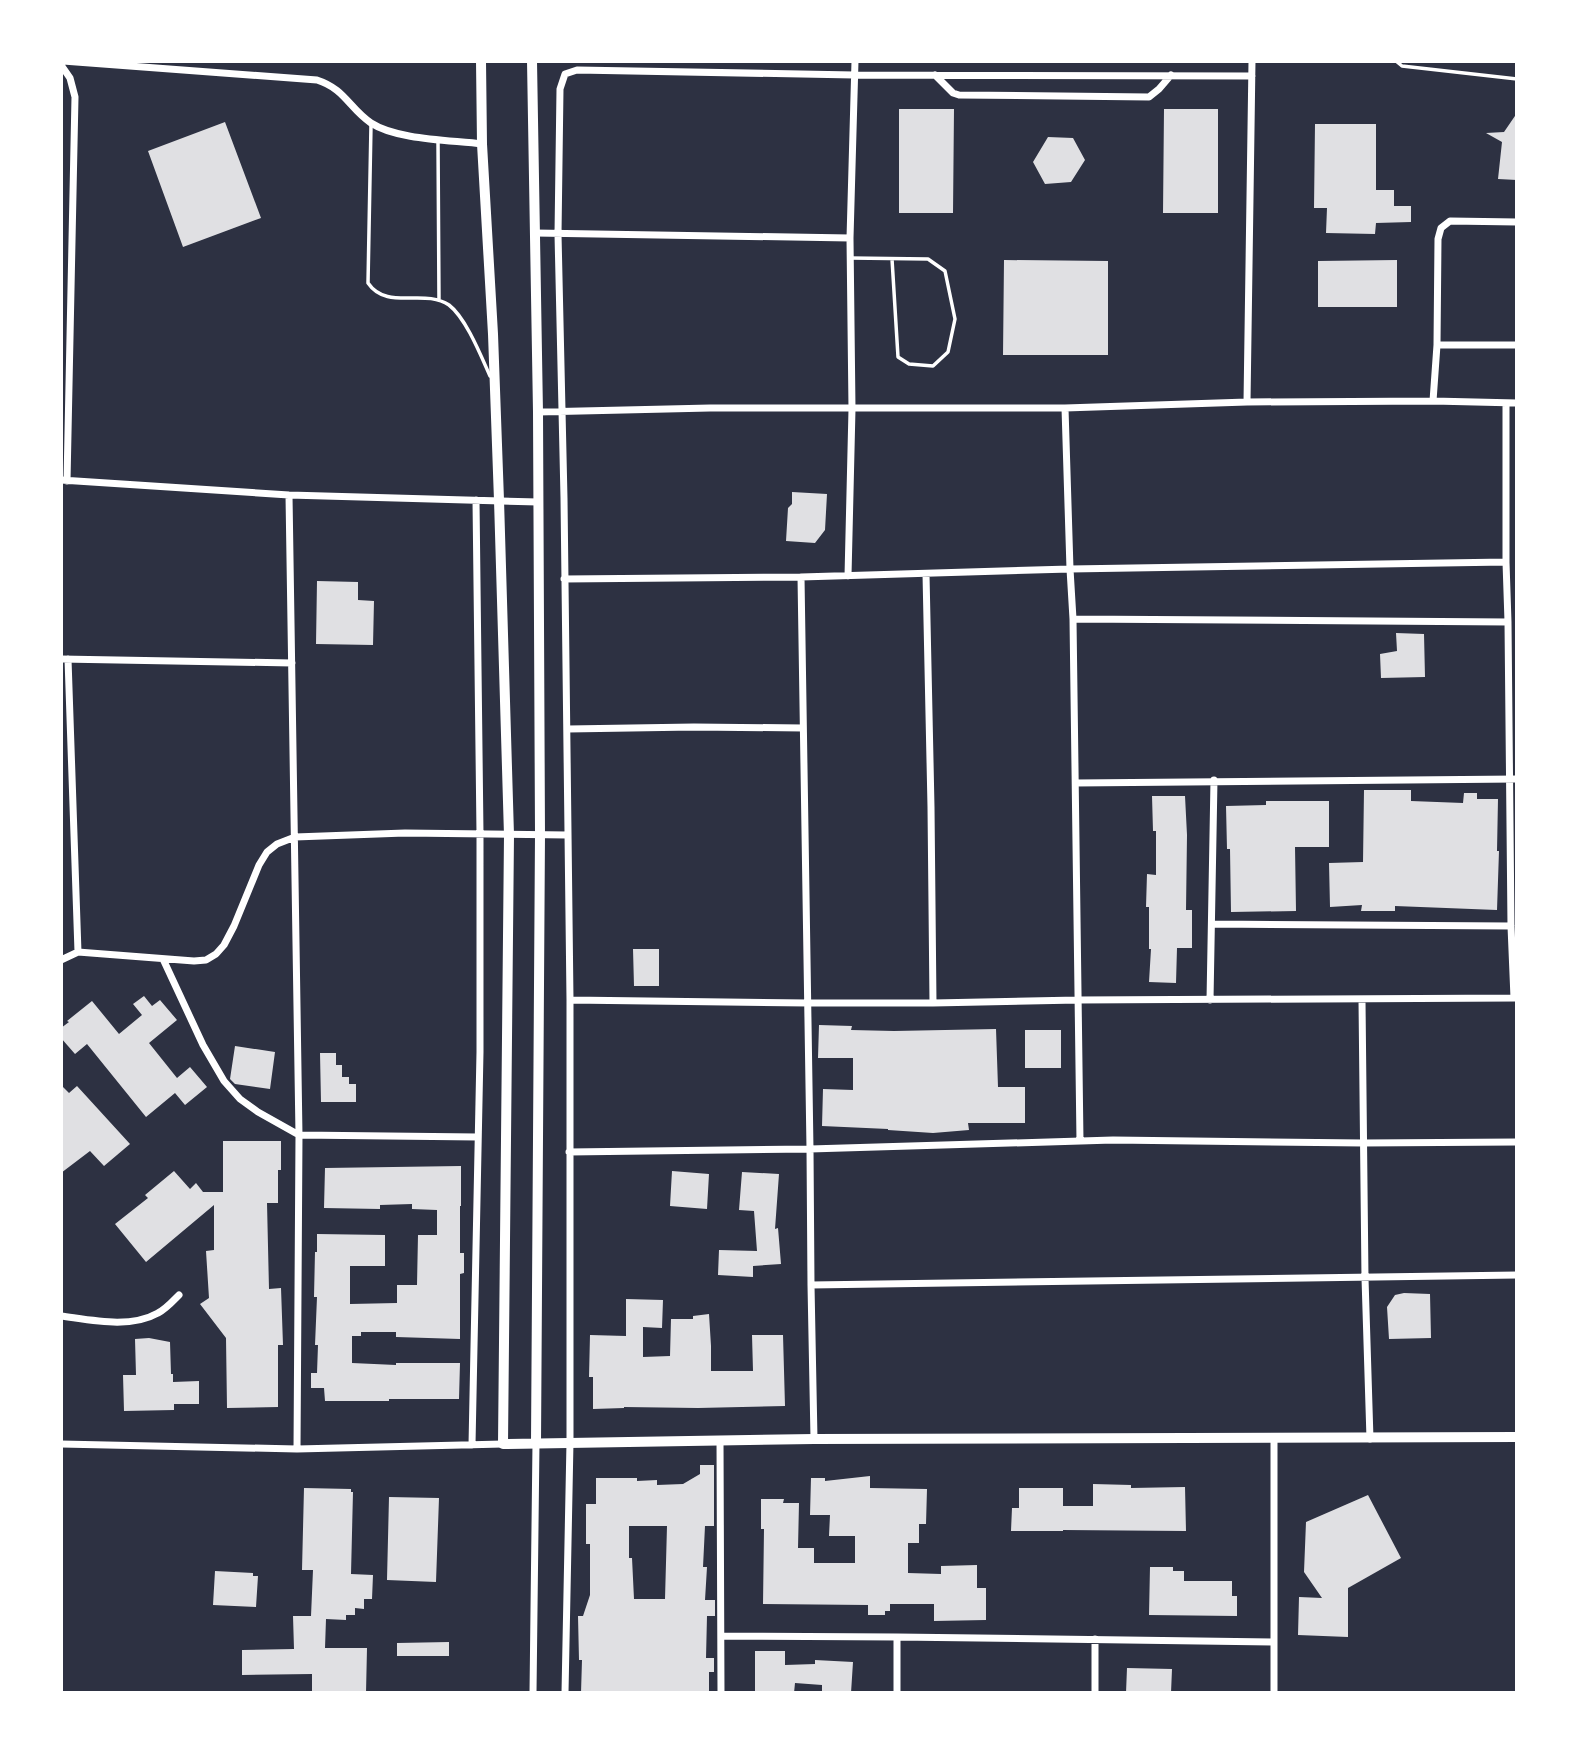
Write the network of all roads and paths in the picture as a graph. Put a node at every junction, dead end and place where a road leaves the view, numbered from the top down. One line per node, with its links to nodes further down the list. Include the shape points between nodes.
1 (481, 61): 14 (street)
2 (532, 61): 16 (street)
3 (855, 61): 7 (street)
4 (1252, 61): 10 (street)
5 (1396, 61): 11 (lane, via 1402,66)
6 (62, 63): 12 (street, via 317,80 343,94); 33 (street, via 75,97)
7 (854, 75): 8 (street); 17 (street, via 570,71 559,89); 18 (street)
8 (935, 75): 9 (street); 9 (street, via 959,96 1149,97)
9 (1171, 75): 10 (street)
10 (1252, 76): 26 (street)
11 (1517, 79)
12 (371, 123): 13 (street, via 400,135); 21 (lane, via 368,283 376,293 390,298)
13 (438, 139): 14 (street); 21 (lane)
14 (482, 144): 24 (street)
15 (1517, 222): 22 (street, via 1450,221 1441,228)
16 (535, 233): 17 (street); 31 (street)
17 (558, 234): 18 (street); 32 (street)
18 (850, 239): 19 (street)
19 (850, 258): 20 (lane); 29 (street)
20 (892, 259): 20 (lane, via 928,259 945,271 955,319 948,352 933,366 909,365 898,357)
21 (439, 300): 24 (lane, via 462,320)
22 (1437, 345): 23 (street); 25 (street)
23 (1517, 345)
24 (495, 384): 36 (street)
25 (1433, 401): 26 (street); 27 (street)
26 (1247, 402): 30 (street)
27 (1506, 403): 28 (street); 38 (street)
28 (1517, 403)
29 (852, 408): 30 (street); 32 (street); 41 (street)
30 (1065, 408): 39 (street)
31 (538, 411): 32 (street); 37 (street)
32 (563, 411): 43 (street)
33 (64, 481): 34 (street)
34 (289, 495): 35 (street); 47 (street)
35 (476, 500): 36 (street); 53 (street)
36 (499, 500): 37 (street); 55 (street)
37 (538, 502): 54 (street)
38 (1506, 562): 39 (street); 45 (street)
39 (1070, 569): 40 (street); 44 (street)
40 (926, 574): 41 (street); 69 (street)
41 (848, 576): 42 (street)
42 (801, 577): 43 (street); 49 (street)
43 (564, 579): 48 (street)
44 (1073, 619): 45 (street); 52 (street)
45 (1508, 622): 50 (street)
46 (65, 659): 47 (street); 60 (street)
47 (292, 663): 57 (street)
48 (568, 729): 49 (street); 56 (street)
49 (803, 729): 68 (street)
50 (1513, 779): 51 (street); 59 (street)
51 (1214, 780): 52 (street); 58 (street)
52 (1076, 783): 65 (street)
53 (480, 834): 55 (street); 57 (street); 71 (street)
54 (540, 834): 55 (street); 56 (street); 88 (street)
55 (509, 835): 90 (street)
56 (567, 835): 64 (street)
57 (295, 836): 61 (street, via 267,852 234,926 216,954 206,960); 70 (street)
58 (1212, 924): 59 (street); 66 (street)
59 (1511, 926): 63 (street)
60 (78, 952): 61 (street); 62 (street)
61 (163, 959): 70 (street, via 224,1081 258,1112)
62 (61, 960)
63 (1516, 998): 67 (street)
64 (570, 1000): 68 (street); 76 (street)
65 (1078, 1000): 66 (street); 69 (street); 72 (street)
66 (1210, 1000): 67 (street)
67 (1362, 1000): 74 (street)
68 (808, 1003): 69 (street); 75 (street)
69 (933, 1003)
70 (299, 1135): 71 (street); 92 (street)
71 (477, 1137): 91 (street)
72 (1080, 1142): 74 (street); 75 (street)
73 (1517, 1142): 74 (street)
74 (1363, 1143): 78 (street)
75 (810, 1149): 76 (street); 79 (street)
76 (569, 1152): 87 (street)
77 (1517, 1275): 78 (street)
78 (1365, 1278): 79 (street); 85 (street)
79 (811, 1285): 83 (street)
80 (179, 1295): 81 (street, via 159,1313 135,1321)
81 (61, 1316)
82 (1517, 1437): 85 (street)
83 (814, 1438): 84 (street); 86 (street)
84 (1274, 1438): 85 (street); 96 (street)
85 (1370, 1439)
86 (720, 1440): 87 (street); 93 (street)
87 (570, 1442): 88 (street); 98 (street)
88 (536, 1443): 90 (street); 97 (street)
89 (61, 1444): 92 (street)
90 (503, 1444): 91 (street)
91 (472, 1445): 92 (street)
92 (297, 1449)
93 (722, 1636): 94 (street); 99 (street)
94 (897, 1637): 95 (street); 100 (street)
95 (1096, 1639): 96 (street); 101 (street)
96 (1274, 1642): 102 (street)
97 (533, 1693)
98 (565, 1693)
99 (721, 1693)
100 (897, 1693)
101 (1095, 1693)
102 (1274, 1693)

